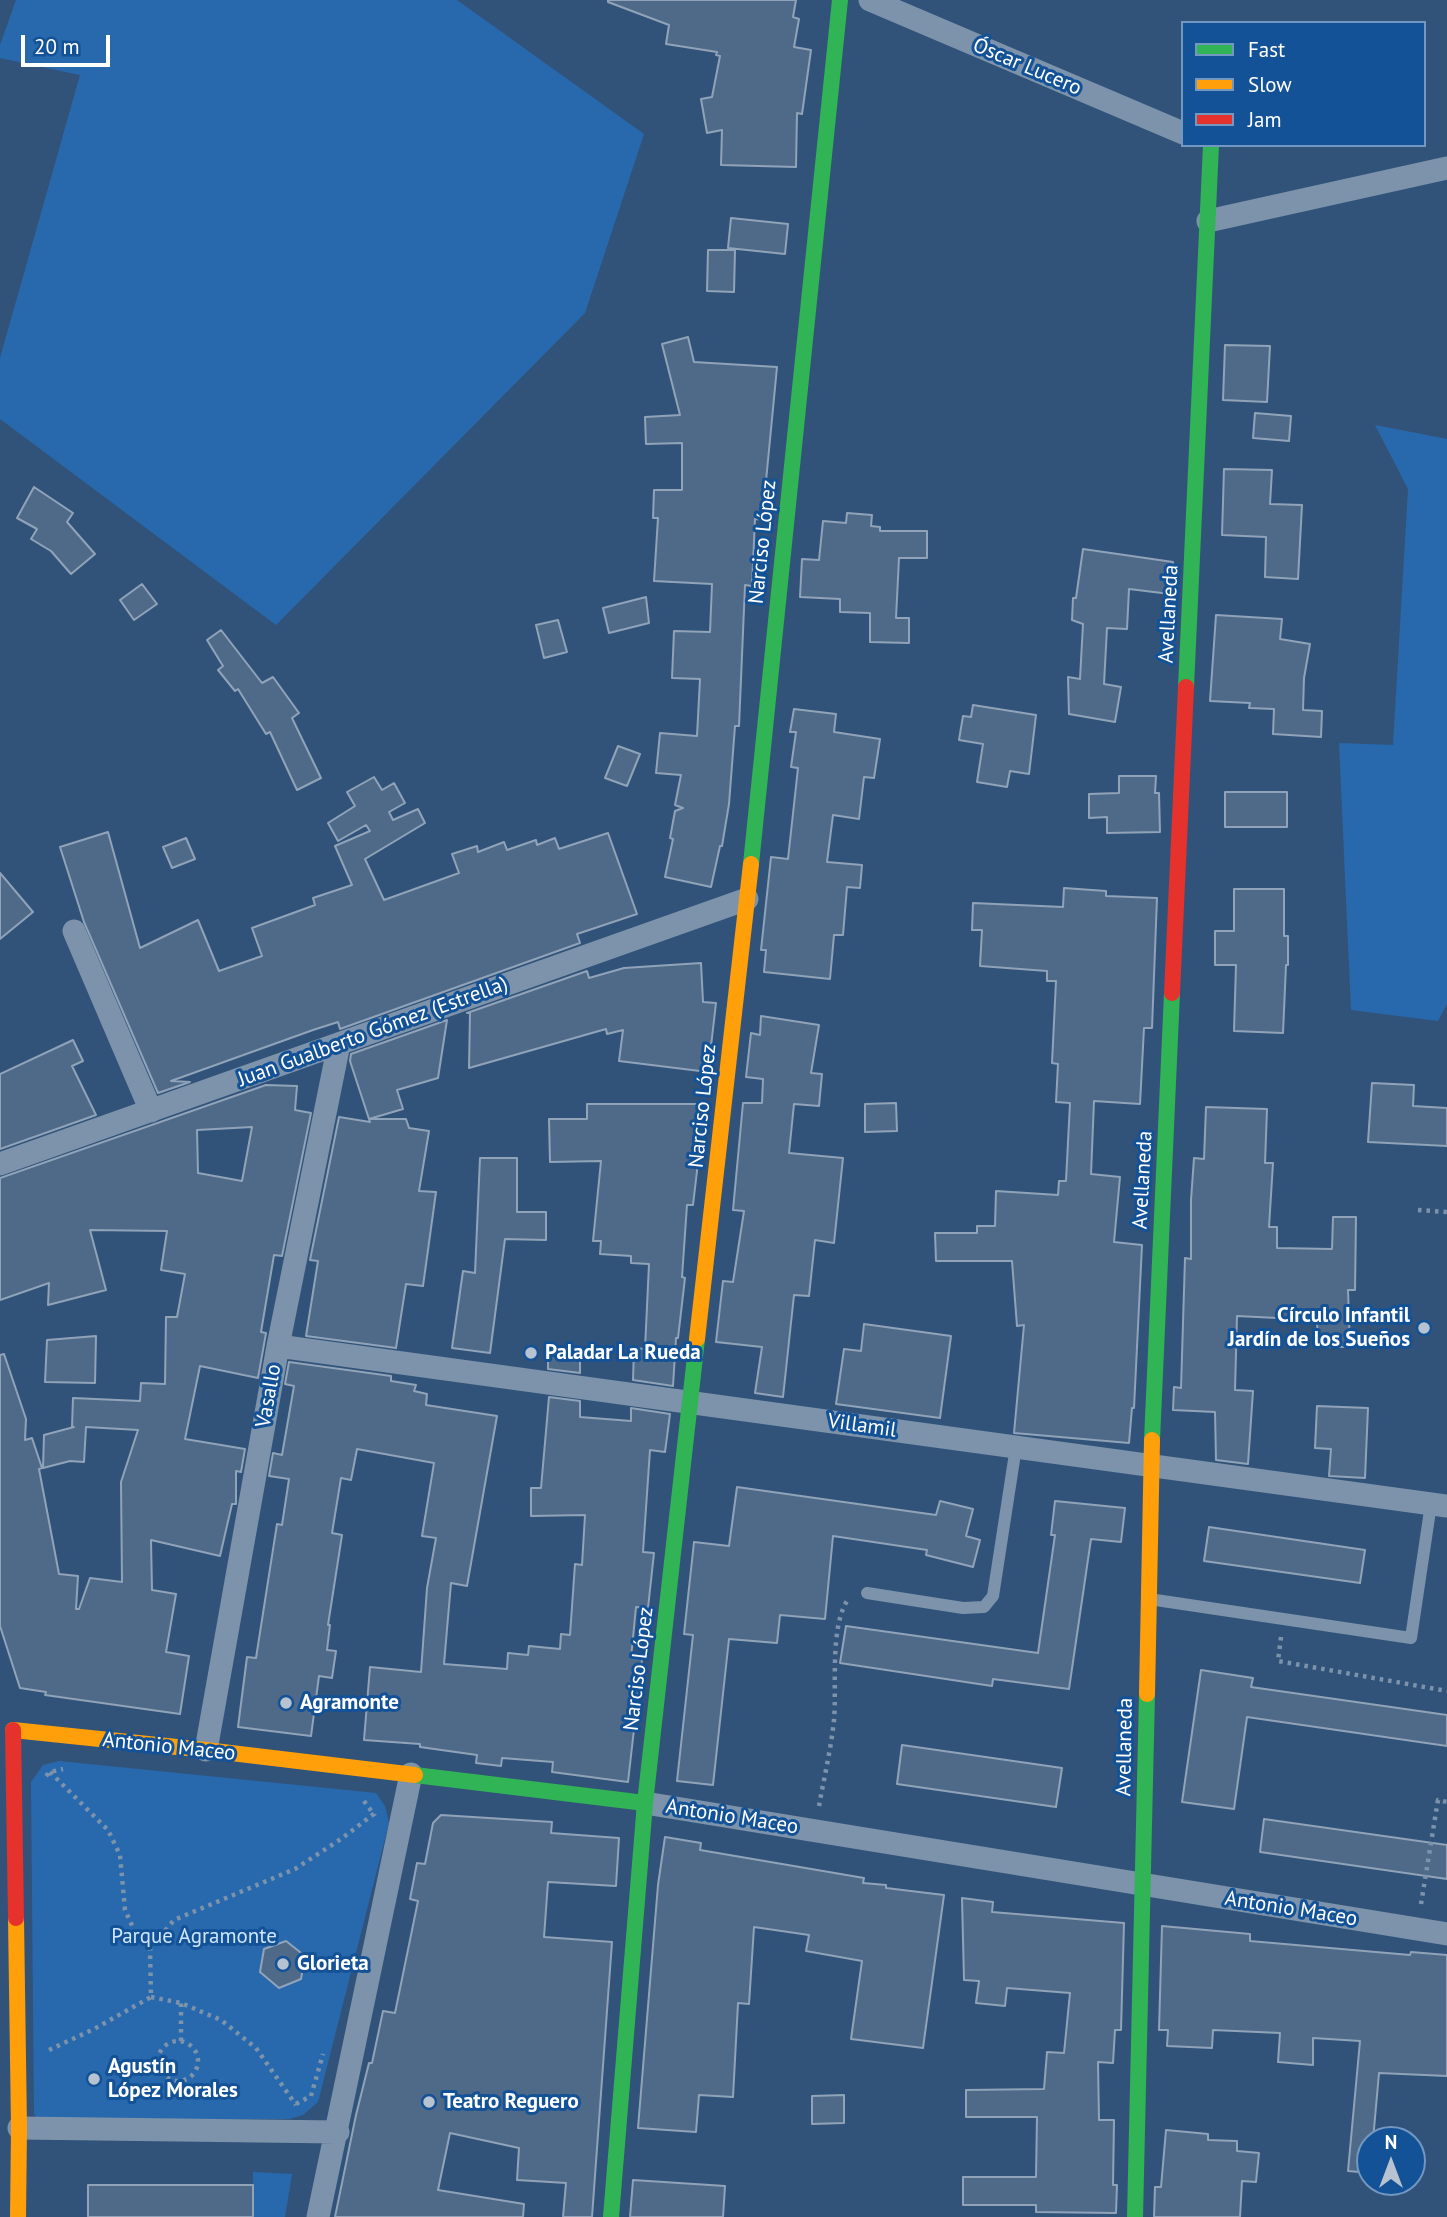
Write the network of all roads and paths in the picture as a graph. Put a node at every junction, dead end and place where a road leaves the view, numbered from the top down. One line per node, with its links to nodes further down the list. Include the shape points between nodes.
1 (840, 0): 7 (street, Narciso López)
2 (870, 0): 3 (street, Óscar Lucero)
3 (1181, 132)
4 (1212, 147): 6 (street, Avellaneda)
5 (1447, 168): 6 (street)
6 (1208, 221): 17 (street, Avellaneda)
7 (747, 899): 9 (street, Juan Gualberto Gómez (Estrella)); 15 (street, Narciso López)
8 (74, 931): 10 (street)
9 (339, 1044): 10 (street, Juan Gualberto Gómez (Estrella)); 14 (street, Vasallo)
10 (151, 1111): 11 (street, Juan Gualberto Gómez (Estrella))
11 (0, 1164)
12 (1418, 1210): 13 (path)
13 (1447, 1212)
14 (278, 1346): 15 (street, Villamil); 23 (street, Vasallo)
15 (691, 1402): 16 (street, Villamil); 31 (street, Narciso López)
16 (1016, 1447): 17 (street, Villamil); 19 (lane, via 993,1596 984,1607)
17 (1152, 1465): 18 (street, Villamil); 20 (street, Avellaneda)
18 (1439, 1505): 21 (lane, via 1411,1638)
19 (867, 1593): 35 (path, via 852,1595 842,1607 834,1664 834,1720)
20 (1149, 1599): 21 (lane); 36 (street, Avellaneda)
21 (1283, 1619): 22 (path, via 1278,1661)
22 (1447, 1691)
23 (206, 1750): 27 (street, Antonio Maceo); 49 (street, Antonio Maceo, via 9,1725)
24 (43, 1765): 26 (path)
25 (65, 1768): 26 (path)
26 (50, 1772): 28 (path); 39 (path, via 108,1830 120,1856 125,1910)
27 (411, 1774): 31 (street, Antonio Maceo); 50 (street)
28 (40, 1782)
29 (351, 1800): 33 (path, via 365,1801)
30 (1447, 1802): 37 (path, via 1438,1800)
31 (645, 1803): 35 (street, Antonio Maceo); 53 (street, Narciso López)
32 (385, 1806): 33 (path)
33 (374, 1814): 34 (path); 39 (path, via 295,1869 174,1920)
34 (378, 1825)
35 (814, 1831): 36 (street, Antonio Maceo)
36 (1144, 1885): 37 (street, Antonio Maceo); 54 (street, Avellaneda)
37 (1417, 1929): 38 (street, Antonio Maceo)
38 (1447, 1934)
39 (150, 1950): 40 (path)
40 (151, 1997): 41 (path); 45 (path)
41 (181, 2003): 42 (path); 47 (path, via 221,2020 256,2048)
42 (181, 2041): 42 (path, via 196,2051 197,2070 189,2078 175,2081 163,2074 158,2062 168,2044)
43 (325, 2044): 47 (path, via 311,2096)
44 (43, 2045): 46 (path)
45 (49, 2050)
46 (43, 2059)
47 (296, 2104): 48 (path); 50 (path)
48 (288, 2109)
49 (19, 2128): 50 (street); 51 (street)
50 (327, 2132): 52 (street)
51 (18, 2217)
52 (318, 2217)
53 (611, 2217)
54 (1135, 2217)

